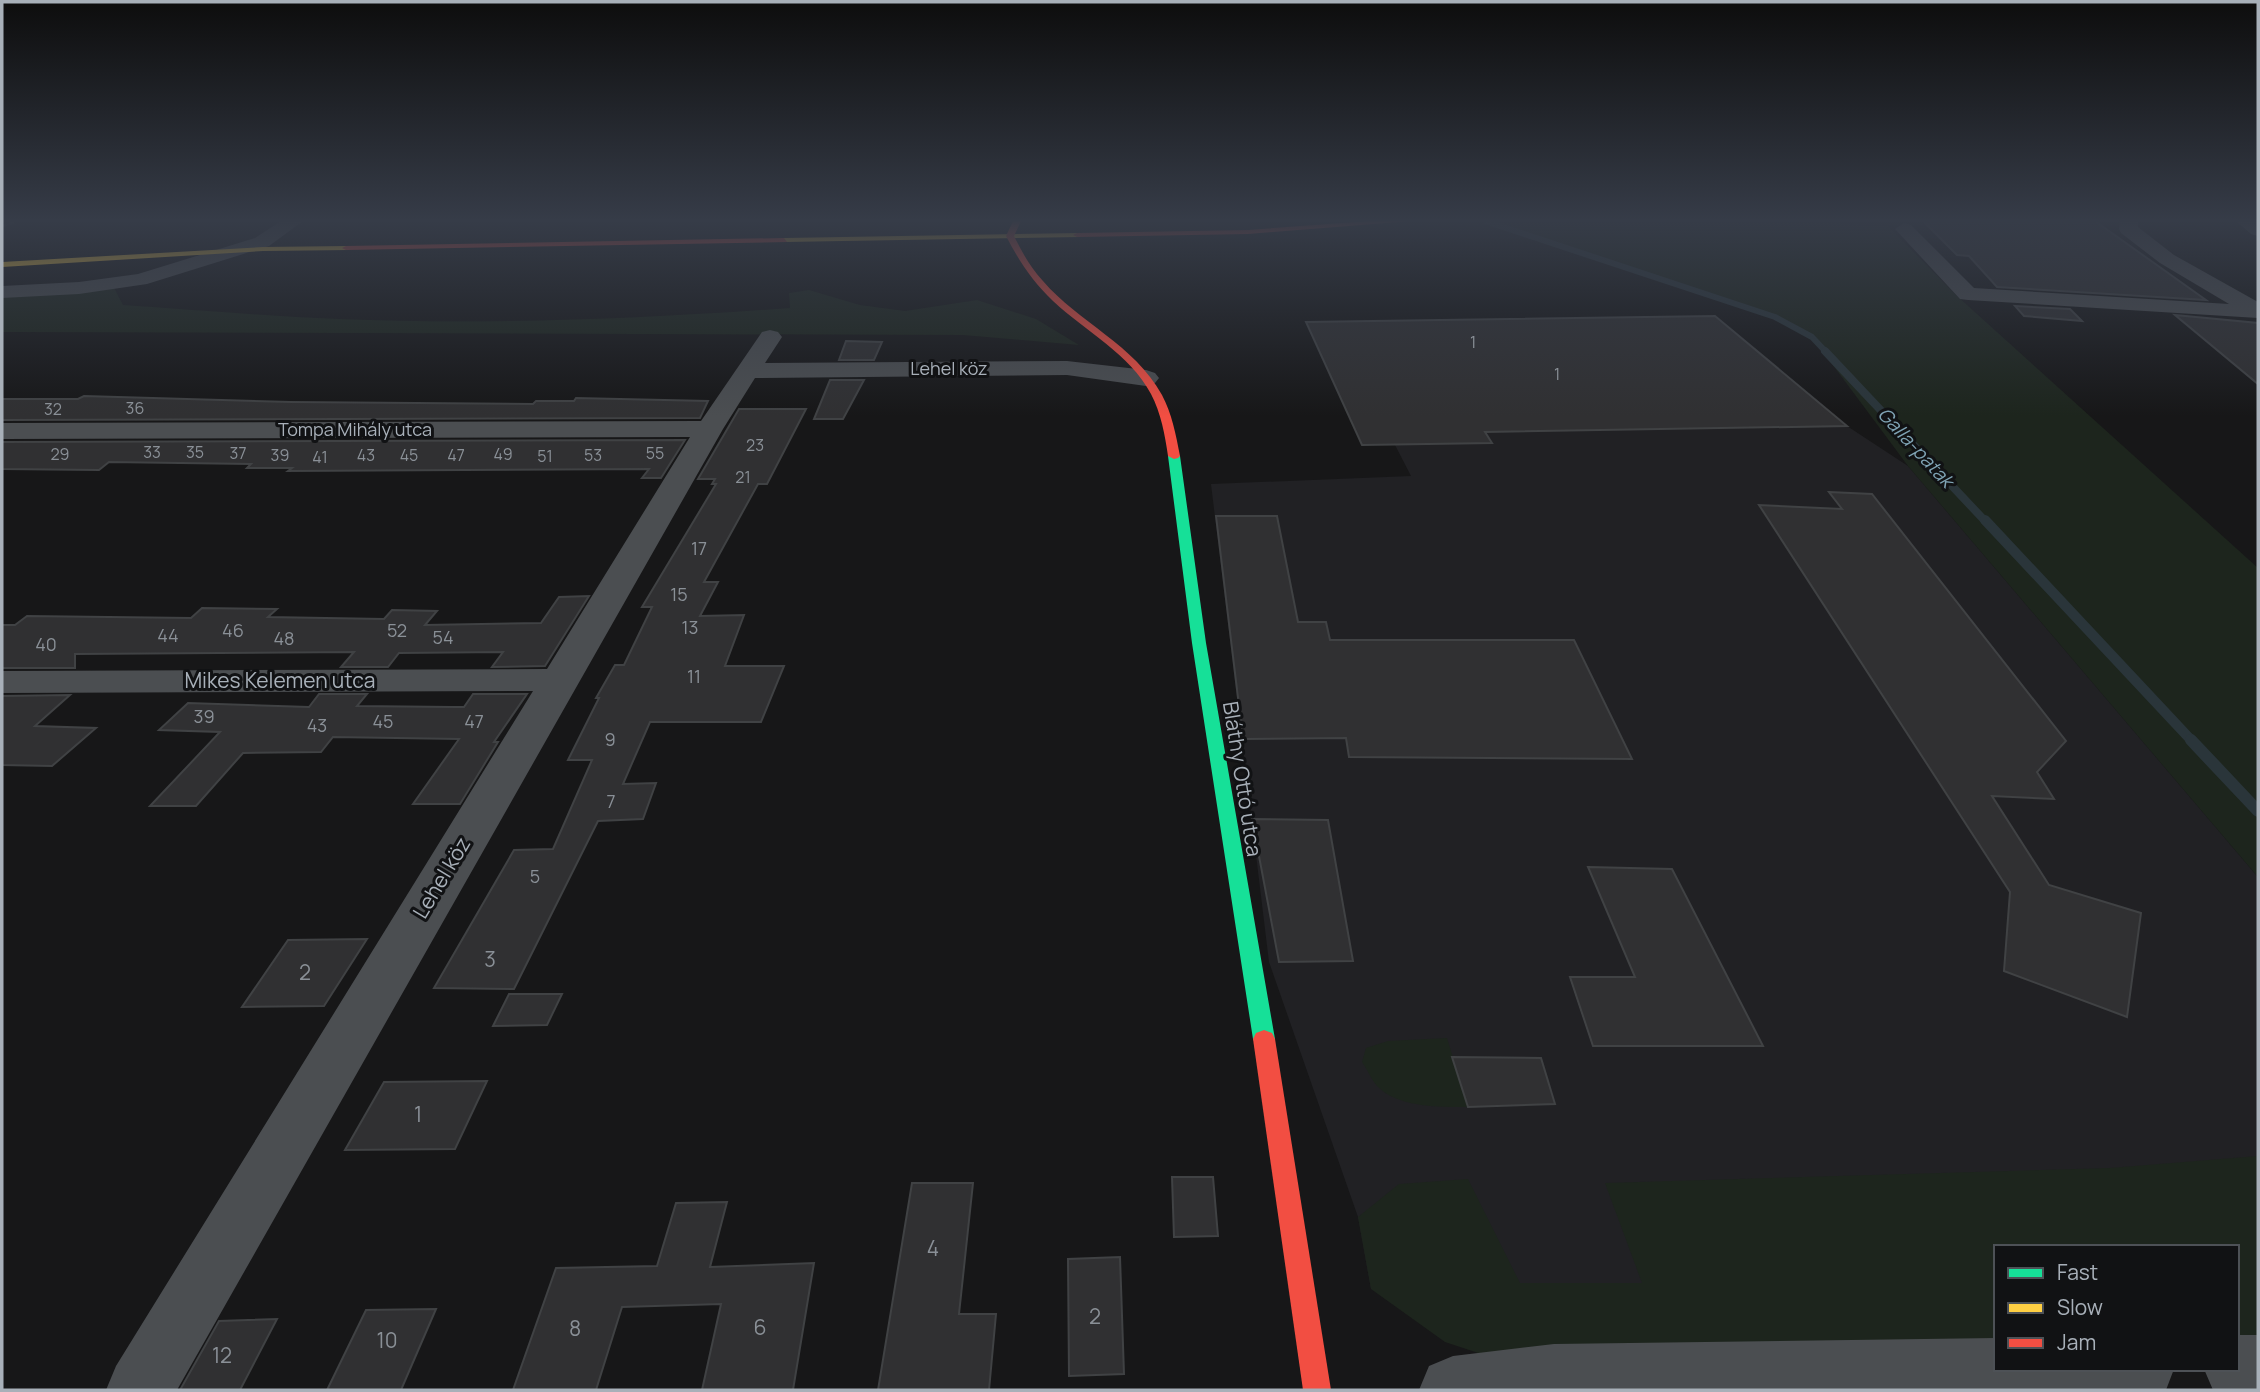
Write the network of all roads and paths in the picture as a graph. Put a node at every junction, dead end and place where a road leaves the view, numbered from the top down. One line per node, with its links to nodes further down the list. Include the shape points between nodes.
1 (95, 286): 5 (street)
2 (1042, 286): 9 (street, Bláthy Ottó utca)
3 (1960, 286): 6 (street, via 1968,294)
4 (2214, 286): 6 (street)
5 (2, 292)
6 (2258, 312)
7 (771, 337): 8 (street, Lehel köz)
8 (750, 370): 9 (street, Lehel köz, via 1066,368); 10 (street, Lehel köz)
9 (1146, 378): 18 (street, Bláthy Ottó utca, via 1162,403 1170,428 1199,643)
10 (709, 429): 11 (street, Tompa Mihály utca); 12 (street, Lehel köz)
11 (2, 431)
12 (559, 680): 13 (street, Mikes Kelemen utca); 17 (street, Lehel köz)
13 (2, 681)
14 (2239, 1368): 15 (street)
15 (2258, 1368)
16 (2011, 1371): 19 (street, via 1554,1378)
17 (140, 1390)
18 (1317, 1390)
19 (1454, 1390)

